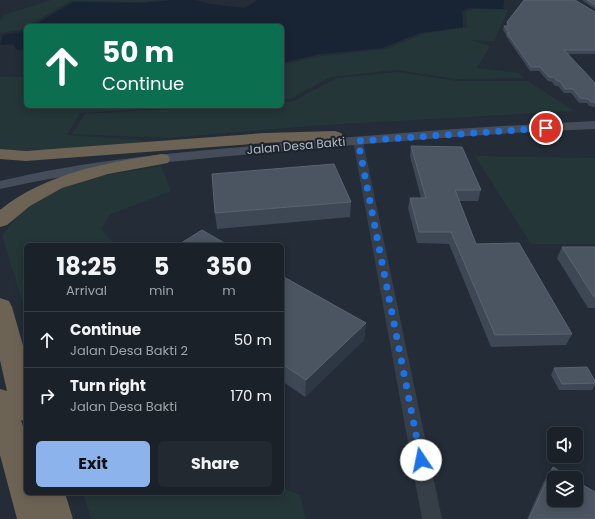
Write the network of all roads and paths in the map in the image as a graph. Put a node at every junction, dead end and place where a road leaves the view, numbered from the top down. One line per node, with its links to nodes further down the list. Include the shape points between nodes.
1 (595, 118): 5 (street, Jalan Desa Bakti)
2 (595, 125): 3 (street, Jalan Desa Bakti)
3 (576, 126): 4 (street); 6 (street, Jalan Desa Bakti)
4 (595, 128)
5 (335, 136): 7 (highway, via 265,138 26,156); 9 (street, Jalan Desa Bakti, via 109,157)
6 (358, 141): 8 (street, Jalan Desa Bakti); 21 (street)
7 (0, 154)
8 (171, 157): 9 (street, Jalan Desa Bakti); 12 (highway, via 111,167 72,177 39,192 12,209)
9 (32, 173): 10 (street, Jalan Desa Bakti); 11 (street, Jalan Desa Bakti)
10 (0, 177)
11 (0, 185)
12 (0, 222)
13 (0, 307): 14 (highway)
14 (24, 400)
15 (0, 401): 16 (highway)
16 (24, 482)
17 (28, 495): 19 (highway)
18 (49, 495): 20 (highway)
19 (35, 519)
20 (55, 519)
21 (432, 519)

